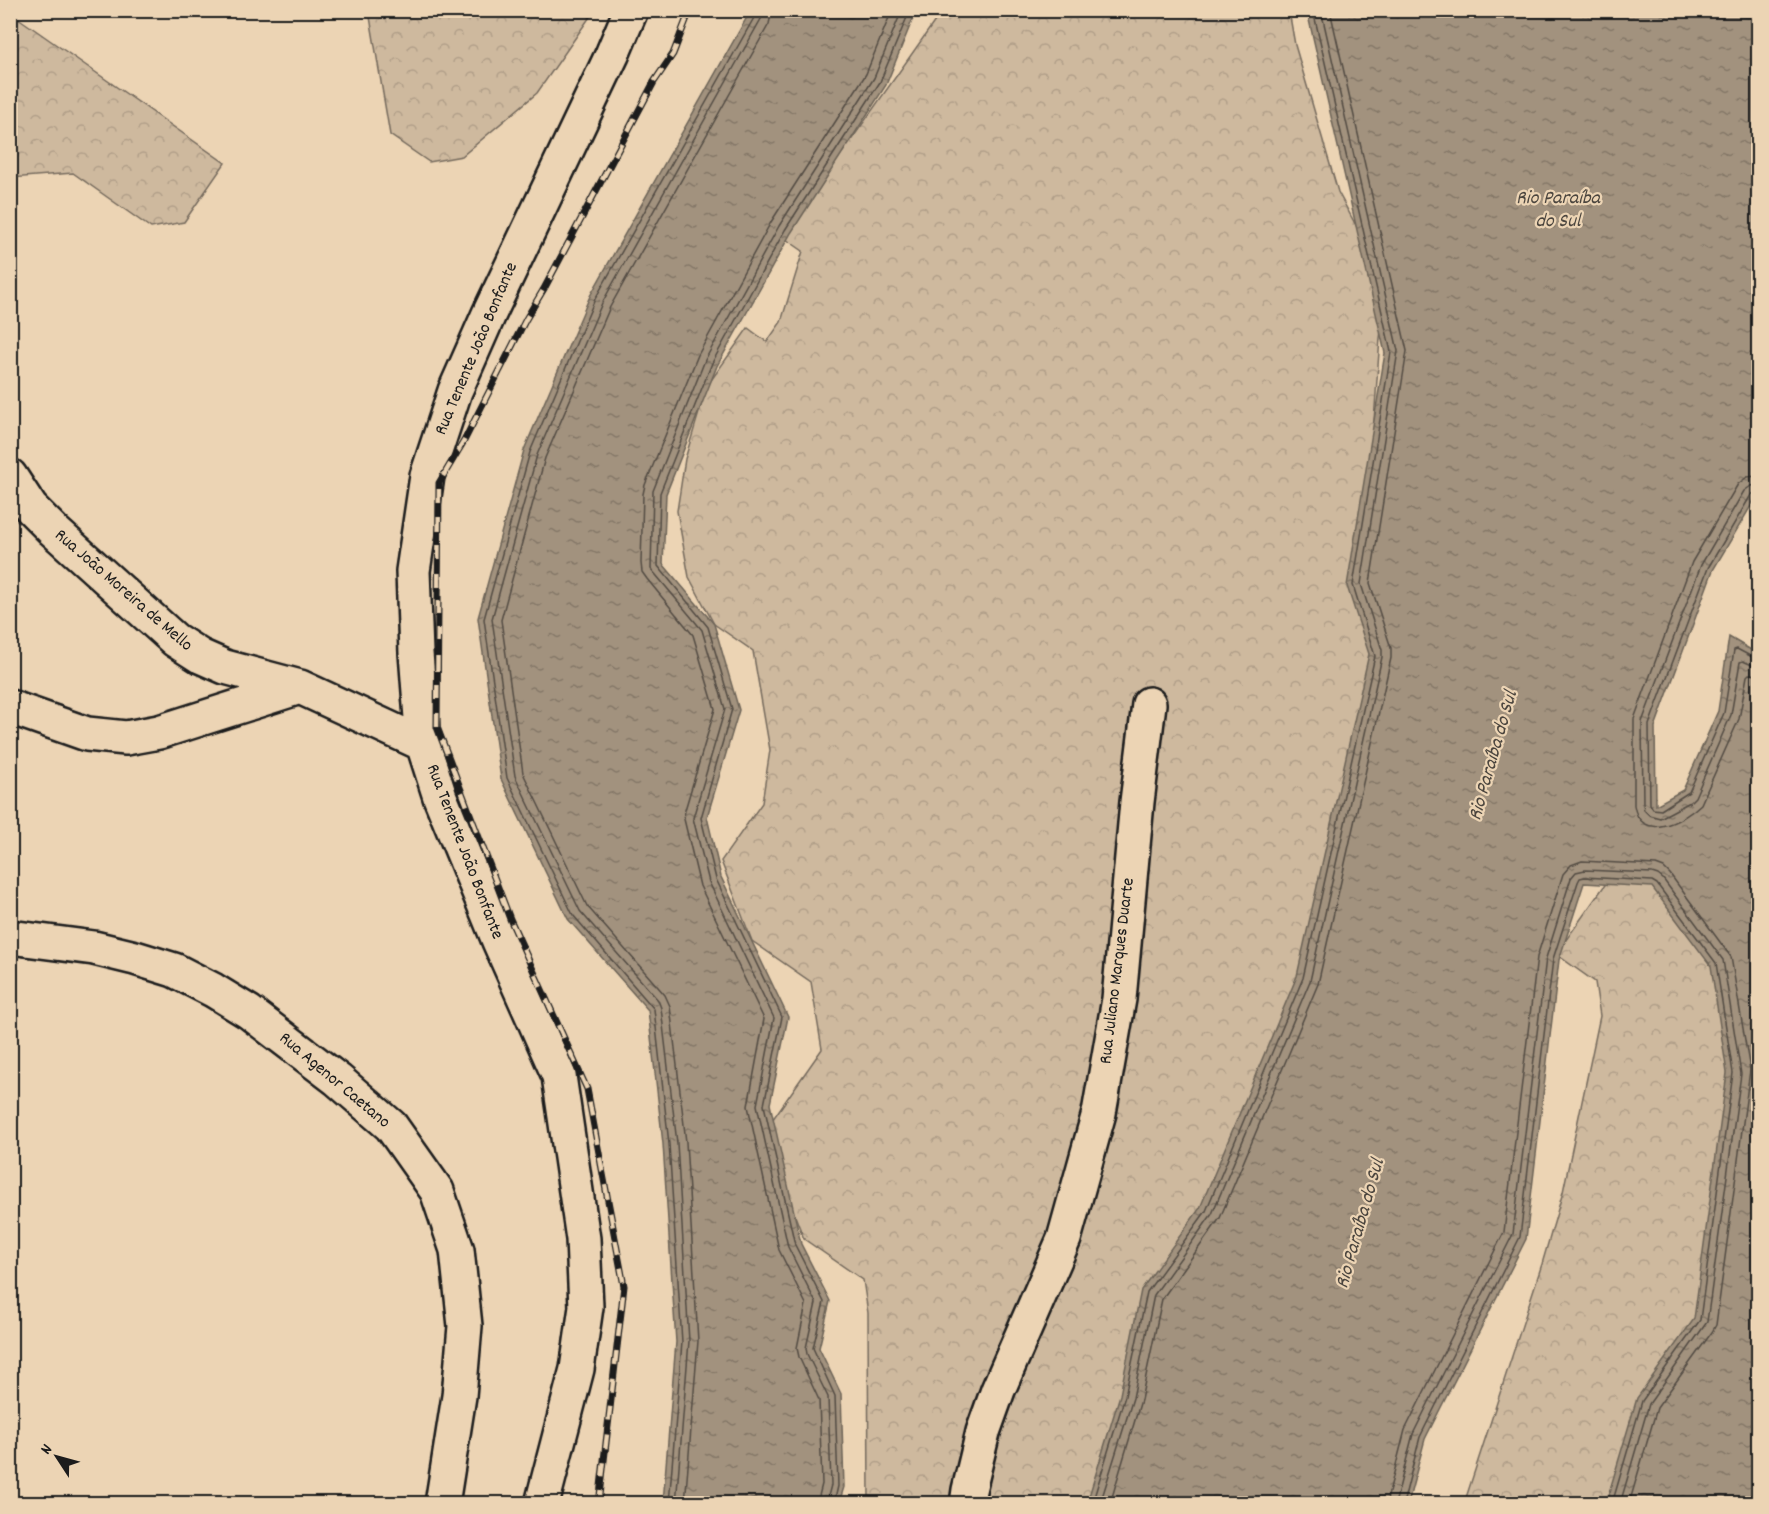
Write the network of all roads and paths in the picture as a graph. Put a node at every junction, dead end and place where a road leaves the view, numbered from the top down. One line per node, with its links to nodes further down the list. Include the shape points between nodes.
1 (631, 10): 6 (street, Rua Tenente João Bonfante, via 455,391 427,477 413,571)
2 (10, 476): 3 (street, Rua João Moreira de Mello, via 31,508 53,530 175,640 225,667)
3 (300, 687): 5 (street, via 159,732 126,738 87,734); 6 (street, Rua João Moreira de Mello)
4 (1149, 704): 10 (street, Rua Juliano Marques Duarte, via 1119,999 1099,1113 1064,1239 983,1432)
5 (10, 707)
6 (423, 744): 9 (street, Rua Tenente João Bonfante, via 449,819 559,1076 583,1239 586,1307 577,1369)
7 (10, 938): 8 (street, Rua Agenor Caetano, via 94,948 174,970 249,1012 391,1126 437,1191 458,1250 465,1326 459,1396)
8 (442, 1503)
9 (542, 1503)
10 (967, 1503)

